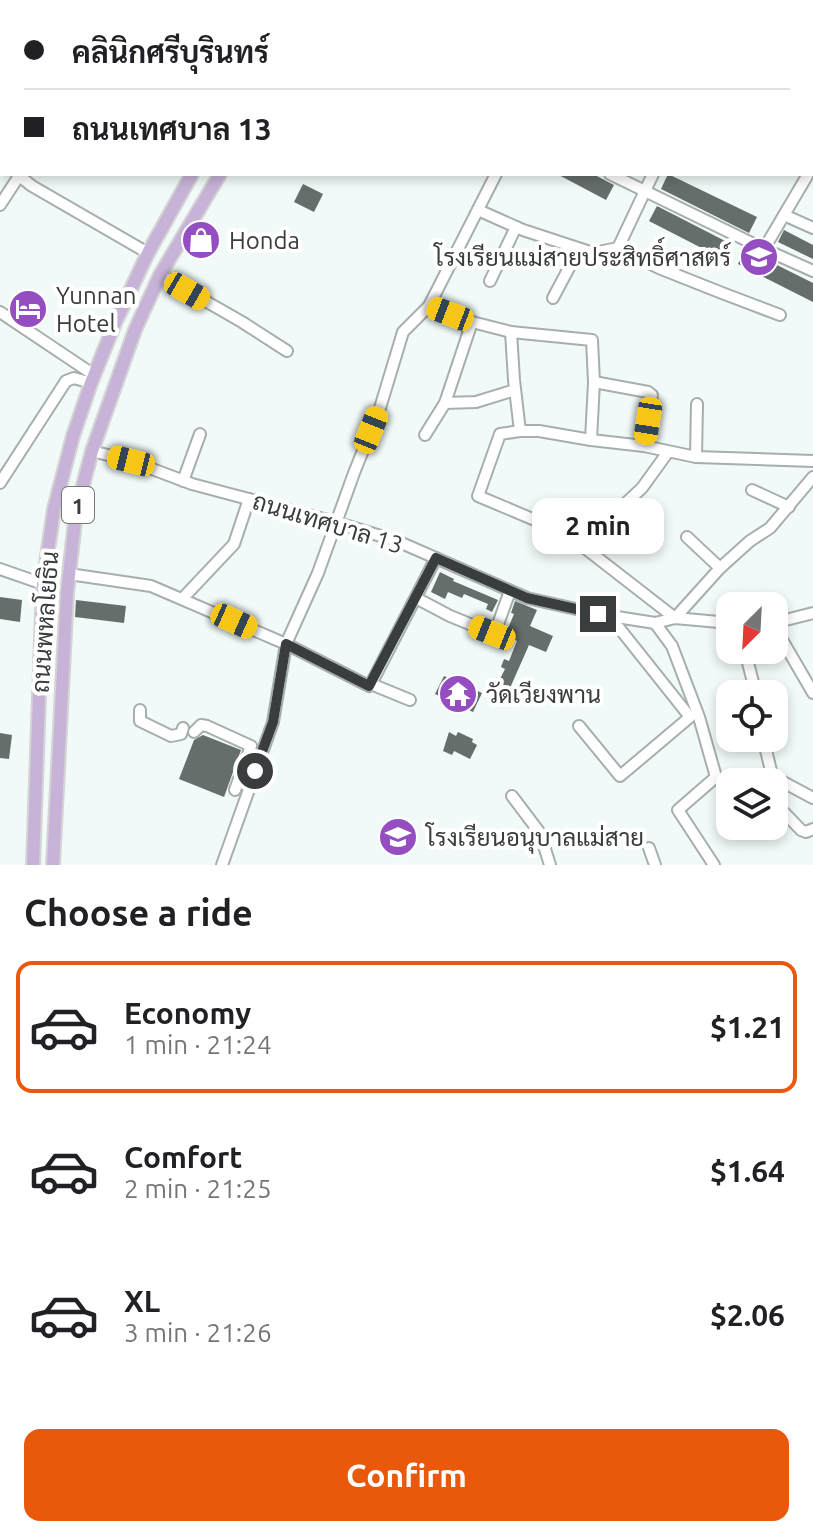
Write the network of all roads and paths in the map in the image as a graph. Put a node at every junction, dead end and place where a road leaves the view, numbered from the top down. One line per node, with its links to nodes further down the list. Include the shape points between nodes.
1 (17, 176): 10 (street)
2 (19, 176): 18 (street)
3 (191, 176): 18 (main road, ถนนพหลโยธิน / 1)
4 (219, 176): 20 (main road, ถนนพหลโยธิน / 1)
5 (495, 176): 11 (street)
6 (614, 176): 9 (street)
7 (652, 176): 9 (street)
8 (808, 176): 12 (street)
9 (644, 191): 15 (street); 17 (street)
10 (0, 205)
11 (478, 210): 13 (street); 23 (street)
12 (784, 215): 14 (street); 17 (street)
13 (516, 227): 16 (street); 21 (street)
14 (813, 228)
15 (618, 248): 16 (street, via 593,253); 25 (street)
16 (579, 249): 22 (street)
17 (764, 249): 19 (street)
18 (148, 253): 29 (main road, ถนนพหลโยธิน / 1)
19 (813, 271)
20 (160, 275): 28 (street); 39 (main road, ถนนพหลโยธิน / 1)
21 (490, 281)
22 (553, 298)
23 (429, 306): 26 (street); 49 (street, via 403,332)
24 (0, 312): 29 (street)
25 (780, 315)
26 (472, 322): 27 (street); 32 (street)
27 (511, 332): 30 (street, via 592,340); 31 (street)
28 (287, 351)
29 (93, 379): 45 (street, via 66,381); 56 (main road, ถนนพหลโยธิน / 1, via 62,472)
30 (594, 382): 37 (street); 38 (street, via 652,395)
31 (515, 390): 32 (street, via 476,402); 34 (street)
32 (445, 403): 36 (street)
33 (697, 404): 41 (street)
34 (520, 431): 37 (street); 51 (street, via 500,434 478,496)
35 (200, 434): 44 (street)
36 (425, 435)
37 (591, 440): 38 (street)
38 (644, 446): 40 (street)
39 (92, 451): 44 (street, ถนนเทศบาล 13); 55 (main road, ถนนพหลโยธิน / 1, via 76,512)
40 (668, 452): 41 (street); 51 (street, via 642,488)
41 (696, 457): 42 (street)
42 (813, 461)
43 (813, 477): 48 (street)
44 (183, 481): 47 (street, ถนนเทศบาล 13)
45 (0, 483)
46 (752, 490): 48 (street)
47 (249, 499): 49 (street, ถนนเทศบาล 13); 58 (street, via 234,544)
48 (789, 507): 53 (street)
49 (335, 522): 52 (street, ถนนเทศบาล 13); 66 (street)
50 (687, 537): 53 (street)
51 (581, 545): 62 (street)
52 (436, 558): 57 (street, ถนนเทศบาล 13); 59 (street)
53 (720, 568): 62 (street)
54 (0, 569): 56 (street)
55 (69, 574): 58 (street, via 151,586); 81 (main road, ถนนพหลโยธิน / 1)
56 (43, 584): 80 (main road, ถนนพหลโยธิน / 1)
57 (510, 591): 59 (street, via 492,633); 61 (street, ถนนเทศบาล 13)
58 (183, 598): 66 (street)
59 (416, 598): 68 (street)
60 (813, 613): 63 (street)
61 (608, 614): 65 (street, ถนนเทศบาล 13); 72 (street, via 690,717 620,776)
62 (675, 618): 64 (street); 65 (street)
63 (788, 621)
64 (716, 622)
65 (655, 623): 85 (street, via 672,646 716,777 678,810)
66 (286, 644): 68 (street); 82 (street, via 273,722)
67 (788, 649): 69 (street)
68 (371, 684): 70 (street)
69 (813, 693)
70 (410, 700)
71 (140, 710): 74 (street, via 140,721 157,730 177,736 207,726 251,746)
72 (579, 726)
73 (788, 785): 76 (street)
74 (235, 790)
75 (512, 796): 83 (street, via 540,833)
76 (813, 798)
77 (788, 817): 78 (street, via 801,830)
78 (813, 829)
79 (649, 848): 84 (street)
80 (33, 865)
81 (53, 865)
82 (222, 865)
83 (550, 865)
84 (655, 865)
85 (714, 865)

